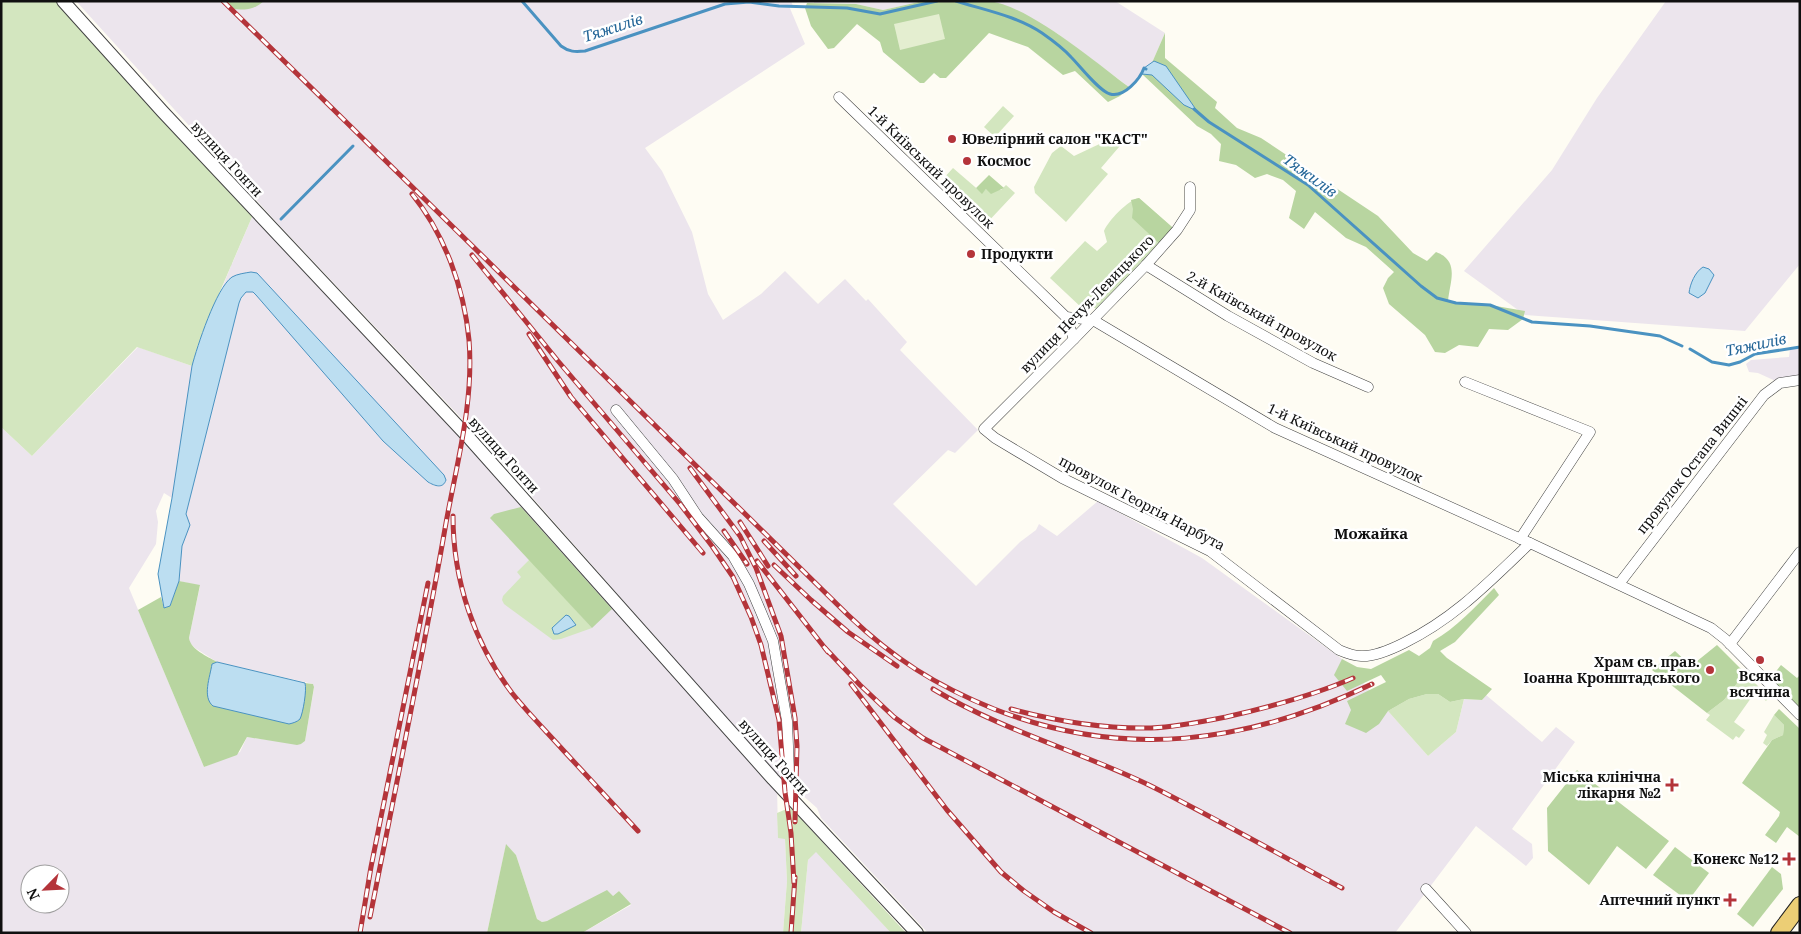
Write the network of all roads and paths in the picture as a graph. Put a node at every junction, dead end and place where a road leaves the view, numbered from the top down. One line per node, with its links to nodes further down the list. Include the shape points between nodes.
1 (63, 1): 19 (street, вулиця Гонти, via 466,436)
2 (839, 97): 5 (street, 1-й Київський провулок)
3 (1190, 187): 4 (street, вулиця Нечуя-Левицького, via 1190,210)
4 (1146, 265): 6 (street, вулиця Нечуя-Левицького); 10 (street, 2-й Київський провулок, via 1296,354)
5 (1066, 317): 6 (street, 1-й Київський провулок); 7 (street)
6 (1093, 320): 7 (street, вулиця Нечуя-Левицького); 13 (street, 1-й Київський провулок, via 1275,428)
7 (1074, 340): 12 (street, вулиця Нечуя-Левицького)
8 (1800, 380): 16 (street, провулок Остапа Вишні, via 1780,383 1764,395)
9 (1465, 382): 13 (street, via 1590,432)
10 (1368, 387)
11 (616, 410): 19 (street, via 673,479 698,517 733,556 749,584 773,641 787,720)
12 (984, 429): 14 (street, провулок Георгія Нарбута, via 1062,478 1210,551 1339,650 1349,654 1376,654 1434,627 1459,610)
13 (1520, 539): 14 (street, 1-й Київський провулок)
14 (1530, 543): 16 (street, 1-й Київський провулок)
15 (1800, 552): 17 (street)
16 (1619, 584): 17 (street, 1-й Київський провулок, via 1711,628)
17 (1730, 644): 18 (street, 1-й Київський провулок)
18 (1800, 715)
19 (790, 797): 22 (street, вулиця Гонти)
20 (1426, 890): 23 (street)
21 (1800, 905): 24 (main road)
22 (918, 933)
23 (1466, 933)
24 (1779, 933)

